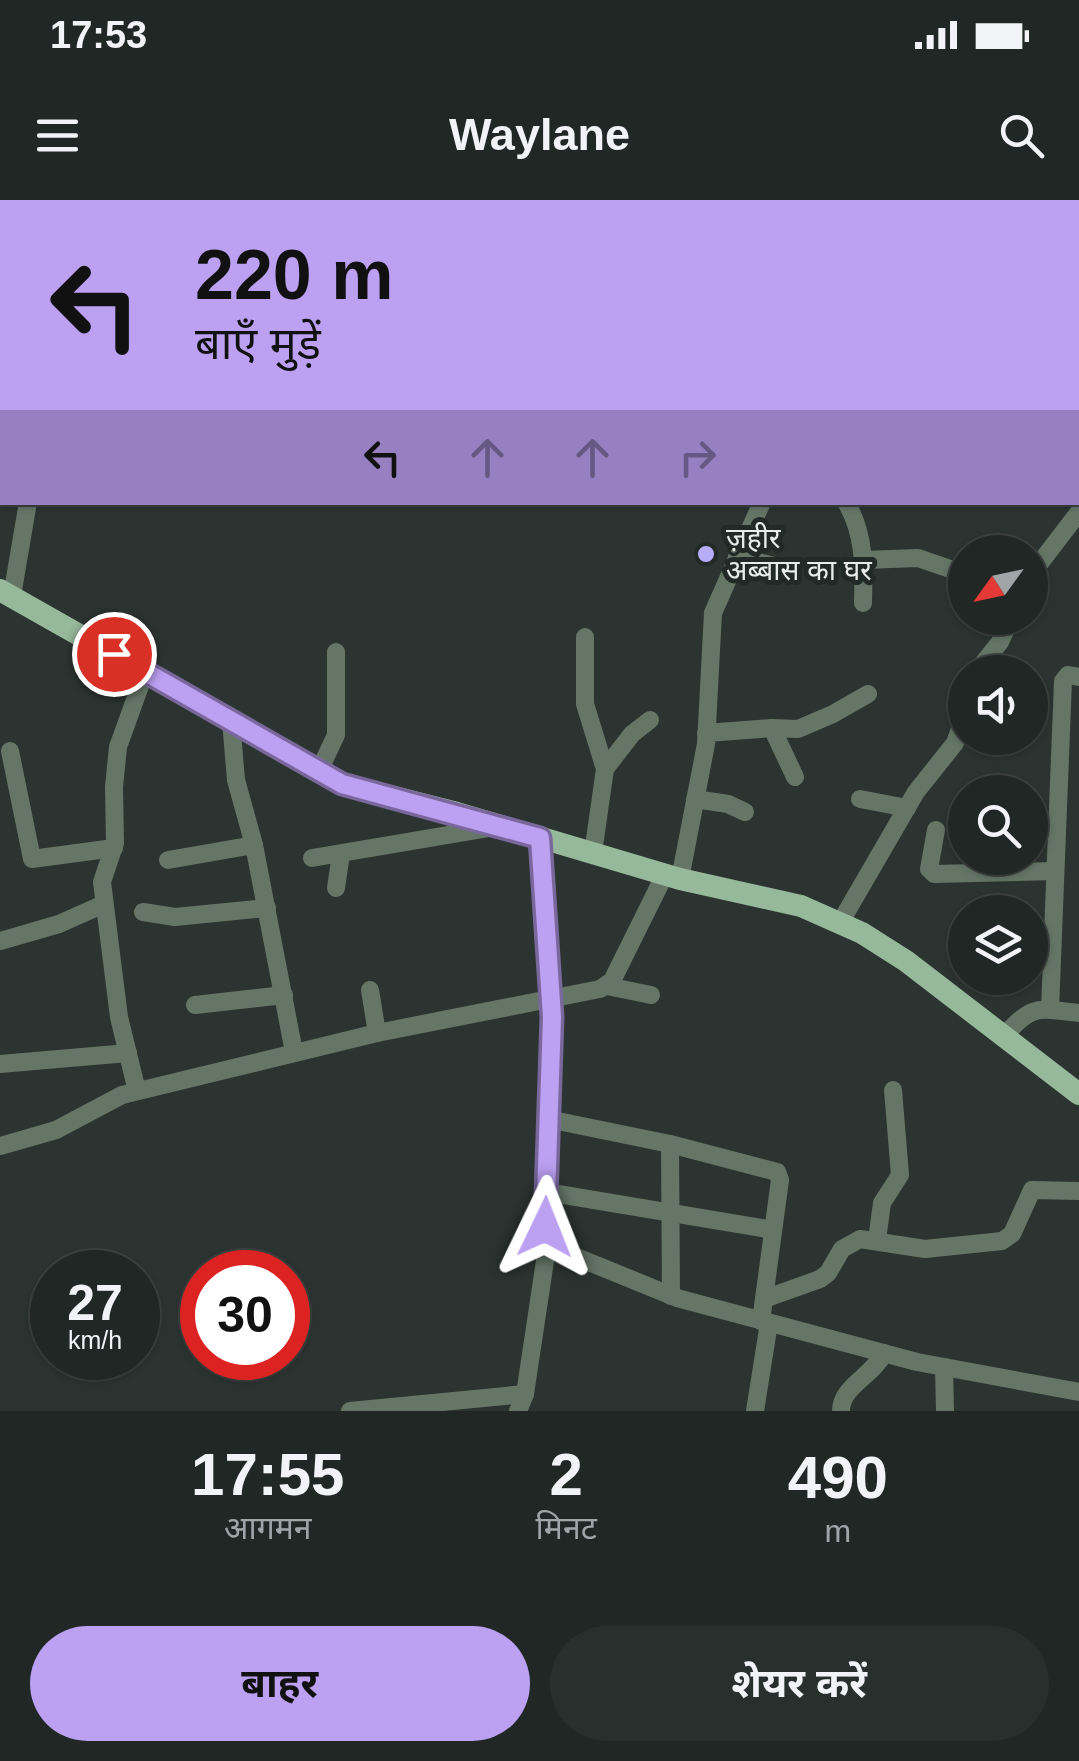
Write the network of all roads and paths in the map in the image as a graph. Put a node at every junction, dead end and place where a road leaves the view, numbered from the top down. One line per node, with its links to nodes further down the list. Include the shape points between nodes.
1 (27, 505): 10 (street)
2 (761, 505): 6 (street)
3 (847, 505): 7 (street)
4 (1079, 512): 5 (street)
5 (1048, 552)
6 (737, 556): 8 (street); 20 (street, via 713,613)
7 (864, 560): 9 (street, via 918,558); 11 (street)
8 (778, 567)
9 (948, 568)
10 (6, 593): 14 (main road)
11 (864, 603)
12 (585, 637): 25 (street, via 585,704)
13 (336, 652): 26 (street, via 336,735)
14 (145, 672): 18 (main road); 36 (street, via 118,748)
15 (1079, 676): 23 (street, via 1063,681)
16 (868, 694): 19 (street, via 798,730)
17 (650, 720): 25 (street)
18 (231, 721): 26 (main road); 35 (street, via 236,780)
19 (772, 728): 20 (street); 27 (street)
20 (706, 733): 29 (street)
21 (10, 751): 36 (street, via 32,859)
22 (948, 752): 30 (street)
23 (1060, 760): 24 (street); 41 (street)
24 (1079, 763)
25 (605, 769): 37 (street)
26 (319, 771): 32 (main road, via 342,784)
27 (795, 777)
28 (860, 799): 30 (street)
29 (695, 800): 31 (street); 42 (street)
30 (907, 808): 47 (street)
31 (745, 812)
32 (500, 826): 34 (main road); 38 (street)
33 (936, 830): 41 (street, via 928,869 934,874)
34 (540, 838): 37 (main road); 53 (street)
35 (254, 845): 40 (street); 45 (street)
36 (114, 848): 44 (street, via 102,878)
37 (592, 853): 42 (main road)
38 (341, 854): 39 (street); 43 (street)
39 (312, 858)
40 (168, 860)
41 (1054, 871): 55 (street)
42 (672, 876): 47 (main road, via 801,906); 49 (street)
43 (336, 888)
44 (104, 904): 48 (street); 60 (street)
45 (267, 908): 46 (street, via 175,916); 51 (street)
46 (143, 912)
47 (840, 923): 58 (main road, via 906,961)
48 (0, 940)
49 (607, 986): 52 (street); 53 (street)
50 (370, 990): 57 (street)
51 (284, 995): 54 (street); 59 (street)
52 (651, 995)
53 (551, 1000): 57 (street); 65 (street)
54 (195, 1005)
55 (1050, 1010): 56 (street); 58 (street, via 1028,1012)
56 (1079, 1013)
57 (377, 1034): 59 (street)
58 (1004, 1036): 64 (main road)
59 (294, 1052): 63 (street)
60 (128, 1053): 61 (street); 63 (street)
61 (0, 1064)
62 (893, 1090): 72 (street, via 900,1175 882,1202)
63 (137, 1091): 67 (street, via 56,1130)
64 (1079, 1094)
65 (548, 1119): 66 (street); 69 (street)
66 (670, 1144): 70 (street); 71 (street, via 776,1172)
67 (0, 1146)
68 (1079, 1191): 72 (street, via 1032,1190 1012,1234 1002,1241 925,1249)
69 (546, 1192): 70 (street); 73 (street)
70 (669, 1213): 71 (street); 74 (street)
71 (773, 1230): 75 (street)
72 (877, 1240): 75 (street, via 850,1242 820,1279)
73 (548, 1242): 74 (street); 80 (street)
74 (671, 1296): 76 (street)
75 (764, 1299): 76 (street)
76 (765, 1322): 77 (street); 82 (street)
77 (884, 1353): 78 (street); 83 (street, via 844,1395)
78 (944, 1367): 79 (street); 84 (street)
79 (1079, 1392)
80 (522, 1402): 81 (street)
81 (350, 1411)
82 (756, 1411)
83 (841, 1411)
84 (945, 1411)

